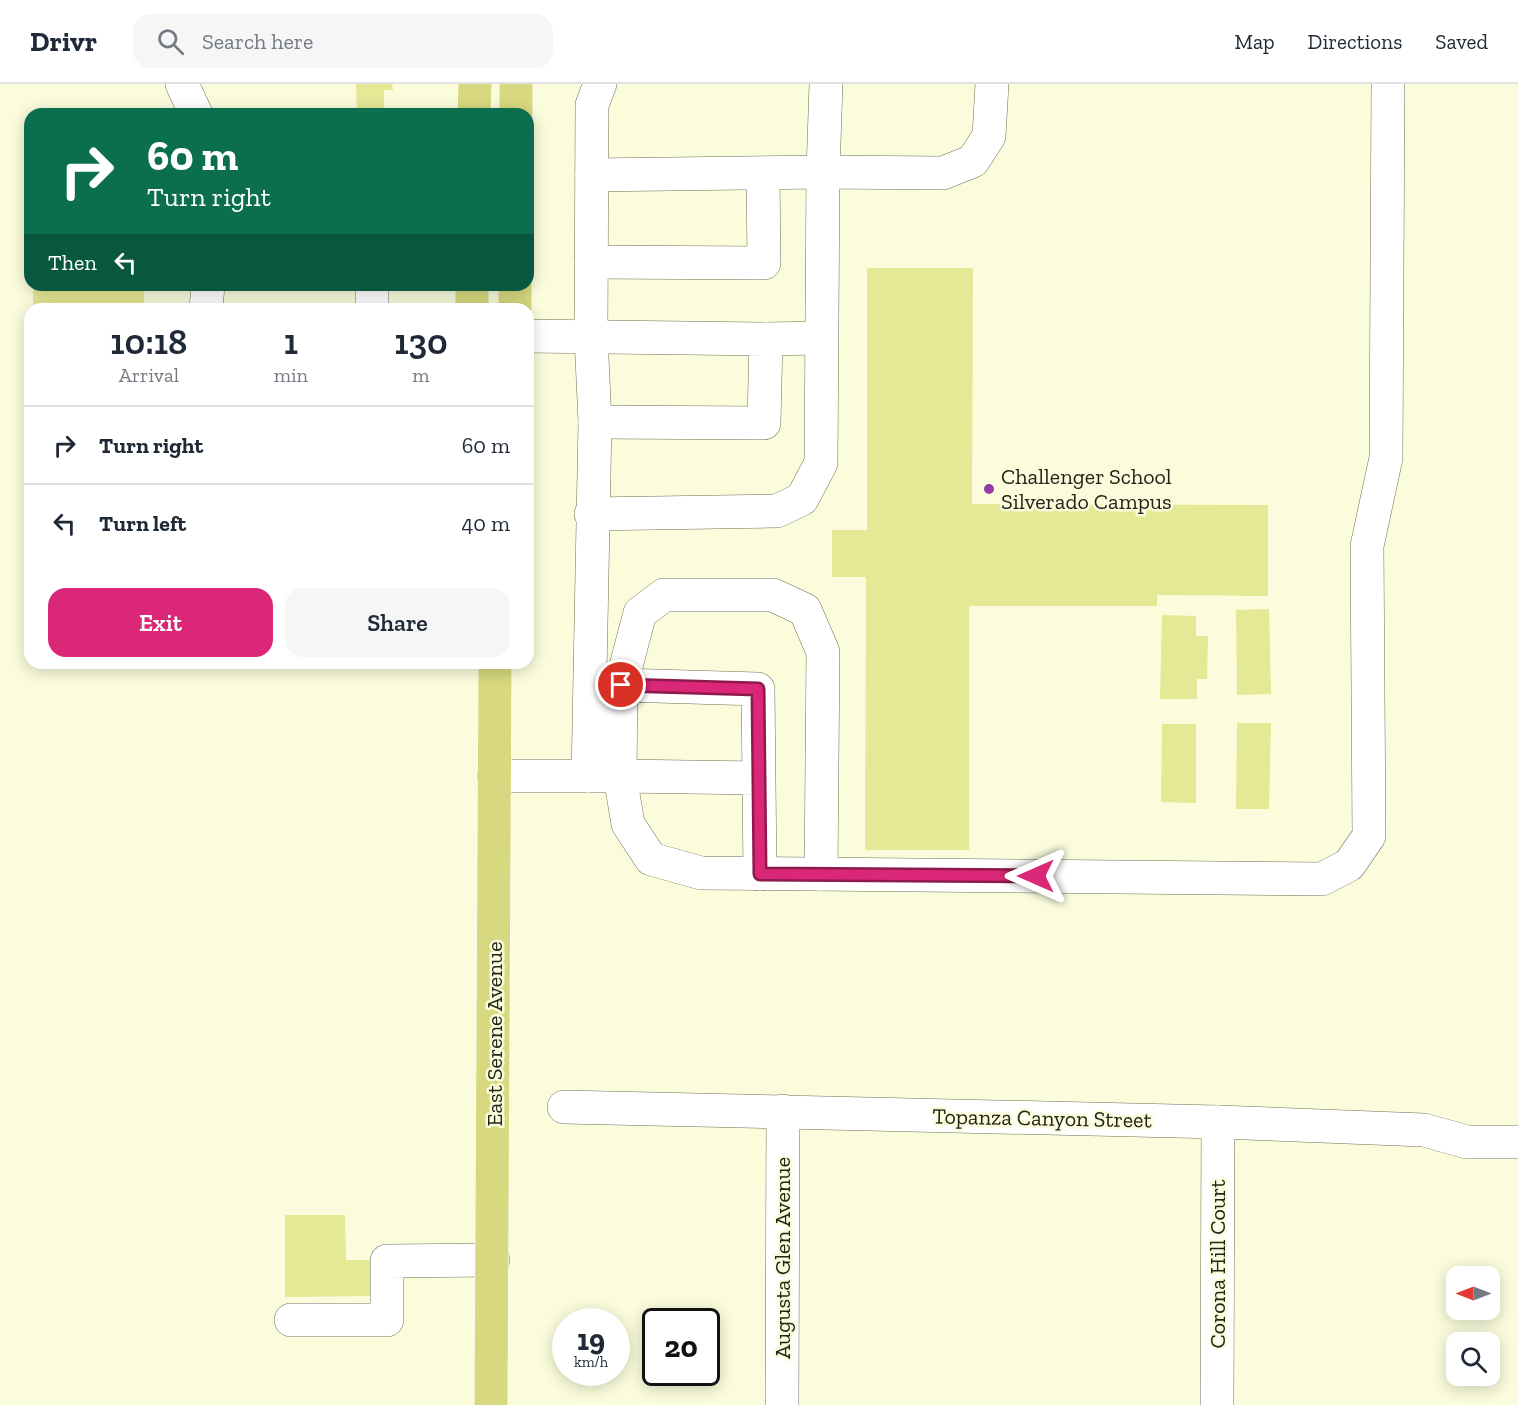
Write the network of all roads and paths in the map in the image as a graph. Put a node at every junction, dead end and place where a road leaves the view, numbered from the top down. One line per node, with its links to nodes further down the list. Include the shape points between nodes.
1 (182, 84): 8 (street)
2 (474, 84): 9 (main road)
3 (516, 84): 10 (main road)
4 (600, 84): 13 (street, via 592,105)
5 (826, 84): 11 (street)
6 (992, 84): 11 (street, via 989,136 973,160 944,173)
7 (1388, 84): 27 (street, via 1386,458 1367,546 1369,836 1349,865 1322,879)
8 (193, 108)
9 (474, 108)
10 (516, 108)
11 (823, 172): 12 (street); 17 (street)
12 (763, 173): 13 (street); 14 (street, via 764,264)
13 (592, 175): 14 (street)
14 (591, 262): 16 (street)
15 (534, 336): 16 (street)
16 (591, 336): 18 (street); 19 (street)
17 (820, 338): 18 (street); 20 (street, via 821,463 802,499 777,511)
18 (766, 339): 19 (street, via 764,423)
19 (595, 422): 20 (street)
20 (591, 514): 24 (street)
21 (495, 669): 23 (main road, East Serene Avenue)
22 (621, 685): 24 (street); 25 (street, via 758,689); 27 (street, via 640,613 664,595 773,595 805,610 823,652)
23 (494, 776): 24 (street); 32 (main road, East Serene Avenue)
24 (604, 776): 25 (street); 26 (street, via 651,859 700,873)
25 (758, 778): 26 (street)
26 (760, 874): 27 (street)
27 (821, 874)
28 (564, 1107): 29 (street, Topanza Canyon Street)
29 (783, 1111): 30 (street, Topanza Canyon Street); 35 (street, Augusta Glen Avenue)
30 (1218, 1122): 31 (street, Topanza Canyon Street, via 1424,1130 1467,1142); 36 (street, Corona Hill Court)
31 (1518, 1142)
32 (493, 1260): 33 (street, via 387,1261 387,1320); 34 (main road, East Serene Avenue)
33 (291, 1320)
34 (491, 1405)
35 (782, 1405)
36 (1217, 1405)

